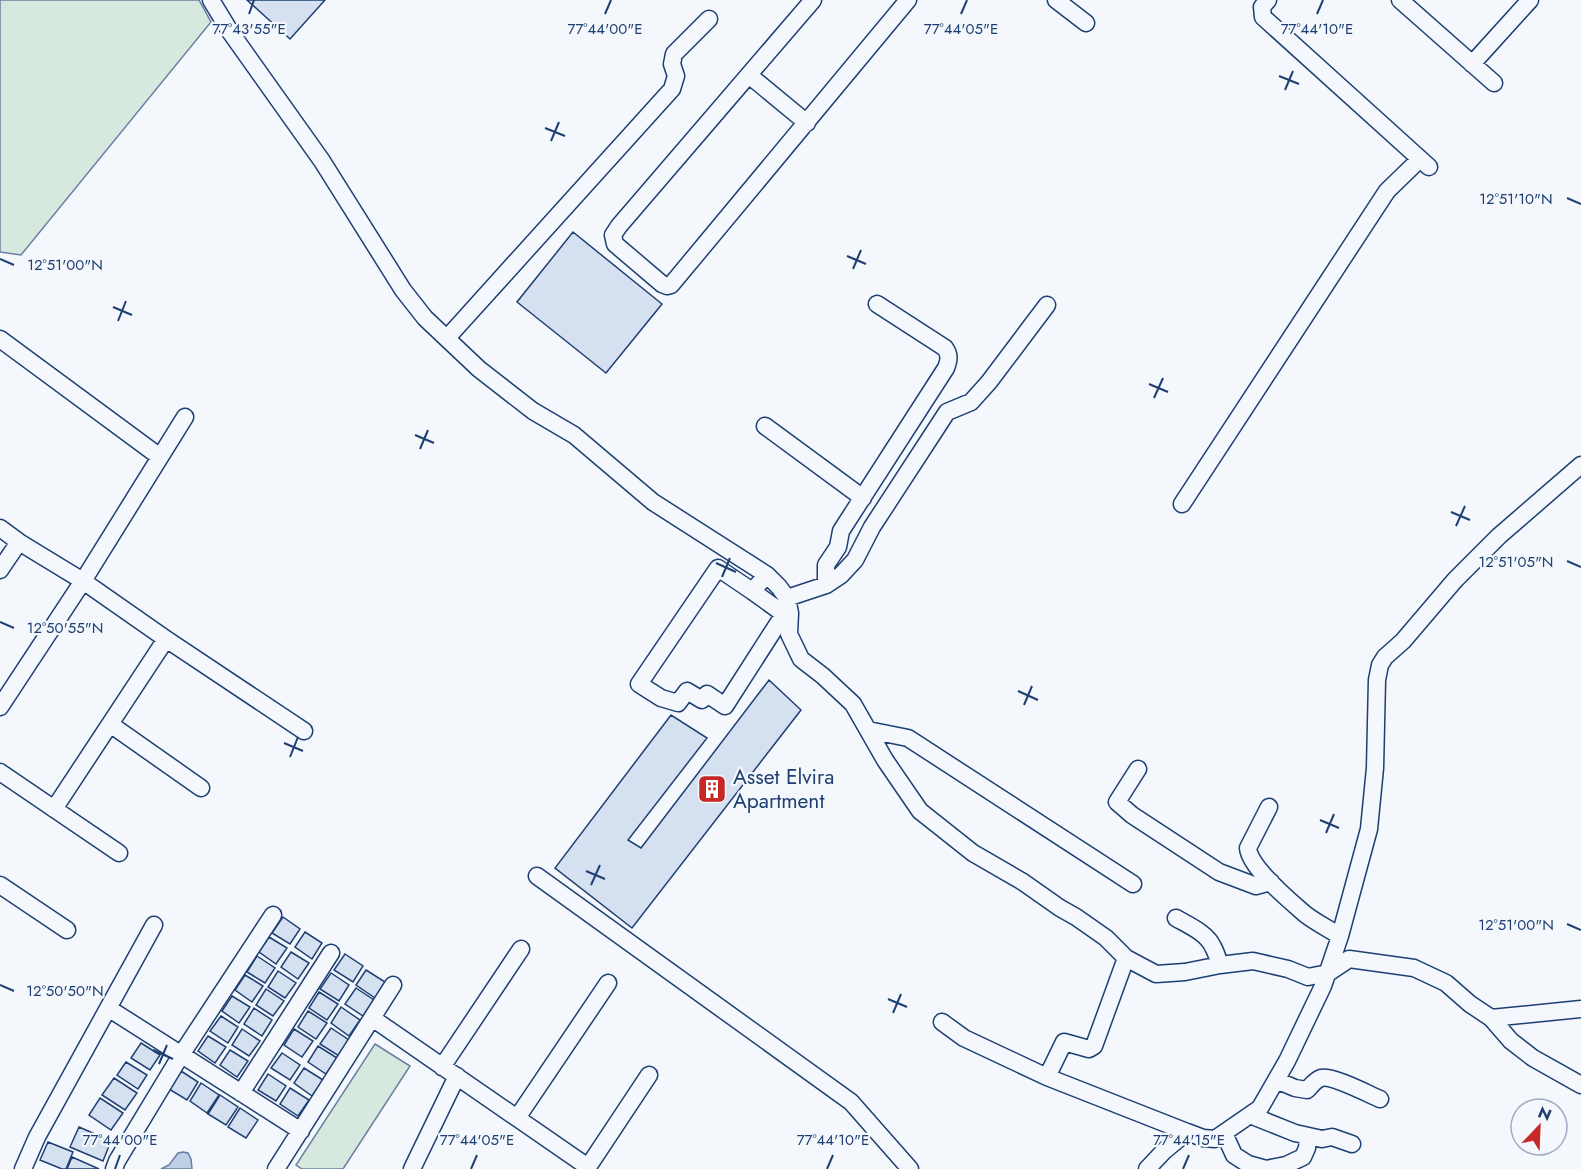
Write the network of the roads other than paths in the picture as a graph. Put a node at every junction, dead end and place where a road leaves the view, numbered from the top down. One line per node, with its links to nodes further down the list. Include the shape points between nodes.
1 (211, 0): 16 (street, via 403,290)
2 (908, 0): 13 (street)
3 (1056, 0): 9 (street)
4 (1268, 0): 23 (street, via 1262,7 1263,17 1424,163 1387,191)
5 (1401, 0): 10 (street)
6 (1530, 0): 10 (street)
7 (805, 3): 11 (street)
8 (709, 19): 16 (street, via 674,54 676,76 672,89)
9 (1086, 23)
10 (1472, 64): 12 (street)
11 (750, 76): 13 (street); 13 (street, via 613,235 615,244 662,284 671,285)
12 (1494, 83)
13 (807, 123)
14 (877, 304): 22 (street, via 945,348 950,359)
15 (1047, 305): 29 (street, via 971,402 947,412 855,560)
16 (447, 338): 27 (street, via 479,369 533,411 574,435 652,502)
17 (0, 339): 20 (street)
18 (185, 417): 20 (street)
19 (765, 426): 22 (street)
20 (160, 457): 28 (street)
21 (1581, 465): 51 (street, via 1492,543 1380,665 1369,829)
22 (863, 498): 29 (street, via 826,565)
23 (1182, 504)
24 (0, 528): 25 (street)
25 (20, 542): 26 (street); 28 (street)
26 (0, 570)
27 (767, 575): 30 (street); 31 (street)
28 (83, 581): 32 (street); 33 (street)
29 (826, 585): 31 (street)
30 (752, 591): 30 (street, via 718,568 639,684 678,703 687,691 702,700 707,693 725,706 784,614)
31 (787, 598): 35 (street, via 789,634 801,659 853,704)
32 (166, 639): 34 (street); 36 (street)
33 (0, 707)
34 (110, 724): 39 (street); 41 (street)
35 (868, 730): 45 (street, via 908,738); 54 (street, via 920,811 973,853 1106,938)
36 (304, 731)
37 (1138, 769): 44 (street, via 1117,802 1132,815 1219,872 1256,886)
38 (0, 772): 41 (street)
39 (201, 788)
40 (1269, 807): 44 (street, via 1248,848 1255,866)
41 (54, 809): 42 (street)
42 (119, 853)
43 (537, 876): 84 (street, via 851,1102)
44 (1271, 882): 51 (street, via 1306,915)
45 (1134, 884)
46 (0, 885): 50 (street)
47 (273, 915): 64 (street)
48 (1176, 918): 55 (street, via 1206,937)
49 (154, 925): 59 (street)
50 (67, 930)
51 (1340, 936): 56 (street)
52 (521, 949): 65 (street)
53 (332, 952): 71 (street)
54 (1126, 958): 55 (street, via 1156,974); 68 (street, via 1094,1046 1089,1049 1064,1042)
55 (1220, 965): 56 (street, via 1253,961 1308,976)
56 (1328, 973): 62 (street, via 1349,959 1414,968 1446,983); 69 (street)
57 (608, 983): 74 (street)
58 (393, 985): 61 (street)
59 (108, 1008): 64 (street); 80 (street)
60 (1581, 1009): 62 (street)
61 (372, 1018): 65 (street); 75 (street)
62 (1491, 1018): 70 (street, via 1511,1041)
63 (942, 1022): 68 (street, via 964,1038)
64 (181, 1054): 71 (street); 81 (street)
65 (442, 1066): 67 (street)
66 (649, 1075): 74 (street, via 588,1167)
67 (457, 1076): 74 (street); 83 (street)
68 (1047, 1077): 76 (street)
69 (1276, 1080): 72 (street, via 1307,1090 1324,1077); 73 (street, via 1260,1108)
70 (1581, 1085)
71 (241, 1093): 75 (street)
72 (1380, 1099)
73 (1250, 1115): 77 (street); 78 (street)
74 (517, 1118)
75 (301, 1131): 82 (street)
76 (1187, 1132): 77 (street, via 1215,1139); 85 (street)
77 (1224, 1133): 86 (street, via 1234,1155)
78 (1308, 1137): 79 (street, via 1332,1137); 86 (street, via 1303,1157)
79 (1352, 1144)
80 (23, 1169)
81 (114, 1169)
82 (276, 1169)
83 (412, 1169)
84 (910, 1169)
85 (1148, 1169)
86 (1266, 1169)

